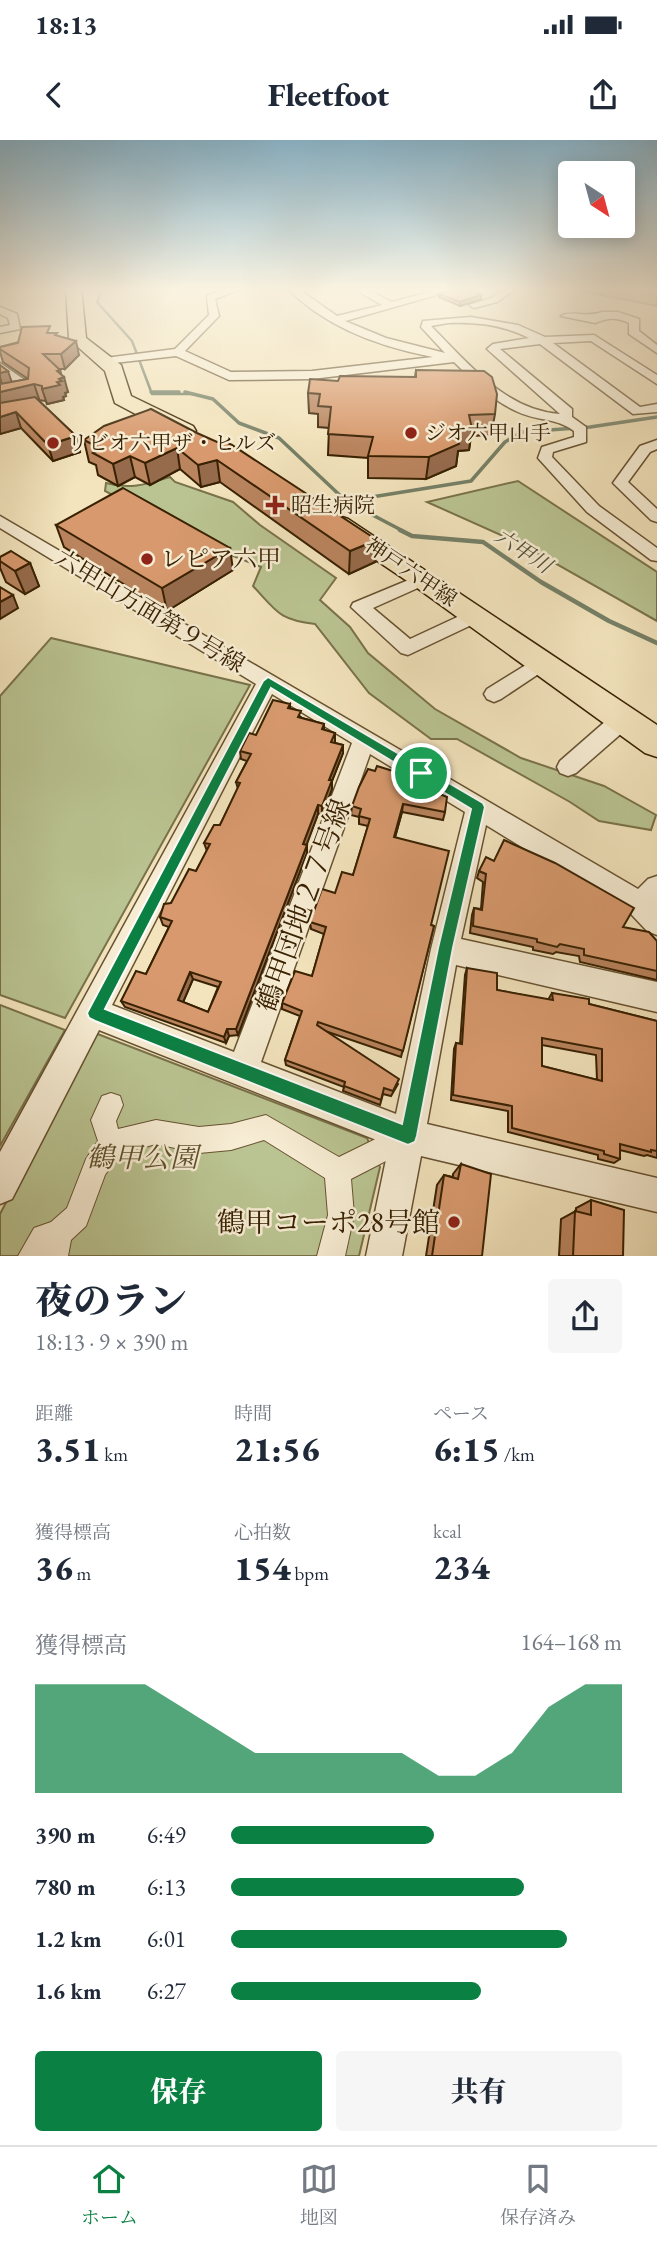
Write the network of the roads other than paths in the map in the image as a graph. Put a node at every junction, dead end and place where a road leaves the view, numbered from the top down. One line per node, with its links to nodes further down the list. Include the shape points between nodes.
1 (82, 340): 10 (main road)
2 (190, 340): 7 (street)
3 (379, 340): 8 (street)
4 (439, 340): 9 (street)
5 (542, 340): 15 (street, via 638,411); 16 (street, via 493,349)
6 (597, 340): 13 (street)
7 (178, 352): 8 (street, via 229,376 312,375); 10 (street)
8 (434, 358): 9 (street); 12 (street)
9 (456, 358): 16 (street, via 493,391 521,408 547,419)
10 (114, 359): 17 (main road, via 125,402)
11 (0, 366): 14 (street, via 28,388)
12 (446, 372)
13 (657, 380)
14 (0, 395)
15 (657, 408)
16 (572, 421): 22 (street, via 581,439 547,450 545,458 593,509)
17 (203, 439)
18 (657, 444): 20 (street, via 645,449 620,483)
19 (322, 513): 23 (main road, 神戸六甲線)
20 (657, 517)
21 (0, 521): 26 (street, 六甲山方面第９号線)
22 (657, 556)
23 (423, 579): 24 (main road, 神戸六甲線); 24 (street, via 360,607 408,648)
24 (475, 615): 25 (main road, 神戸六甲線)
25 (542, 662): 27 (street); 28 (main road, 神戸六甲線)
26 (268, 681): 29 (street, 六甲山方面第９号線); 36 (street)
27 (494, 694)
28 (623, 719): 30 (main road, 神戸六甲線); 31 (street)
29 (364, 740): 32 (street, 六甲山方面第９号線); 37 (street, 鶴甲団地２７号線)
30 (657, 743)
31 (568, 767)
32 (478, 807): 33 (street, 六甲山方面第９号線); 34 (street)
33 (651, 905)
34 (445, 948): 35 (street); 39 (street)
35 (657, 997)
36 (95, 1013): 37 (street); 42 (street)
37 (242, 1070): 39 (street)
38 (111, 1105): 40 (street, via 103,1120)
39 (408, 1136): 41 (street); 43 (street); 47 (street)
40 (111, 1143): 41 (street, via 156,1132 199,1140 266,1127 317,1154); 44 (street, via 95,1168 76,1217)
41 (337, 1172): 46 (street, via 341,1215)
42 (0, 1187)
43 (657, 1195)
44 (56, 1245): 45 (street, via 44,1238)
45 (32, 1256)
46 (331, 1256)
47 (384, 1256)

